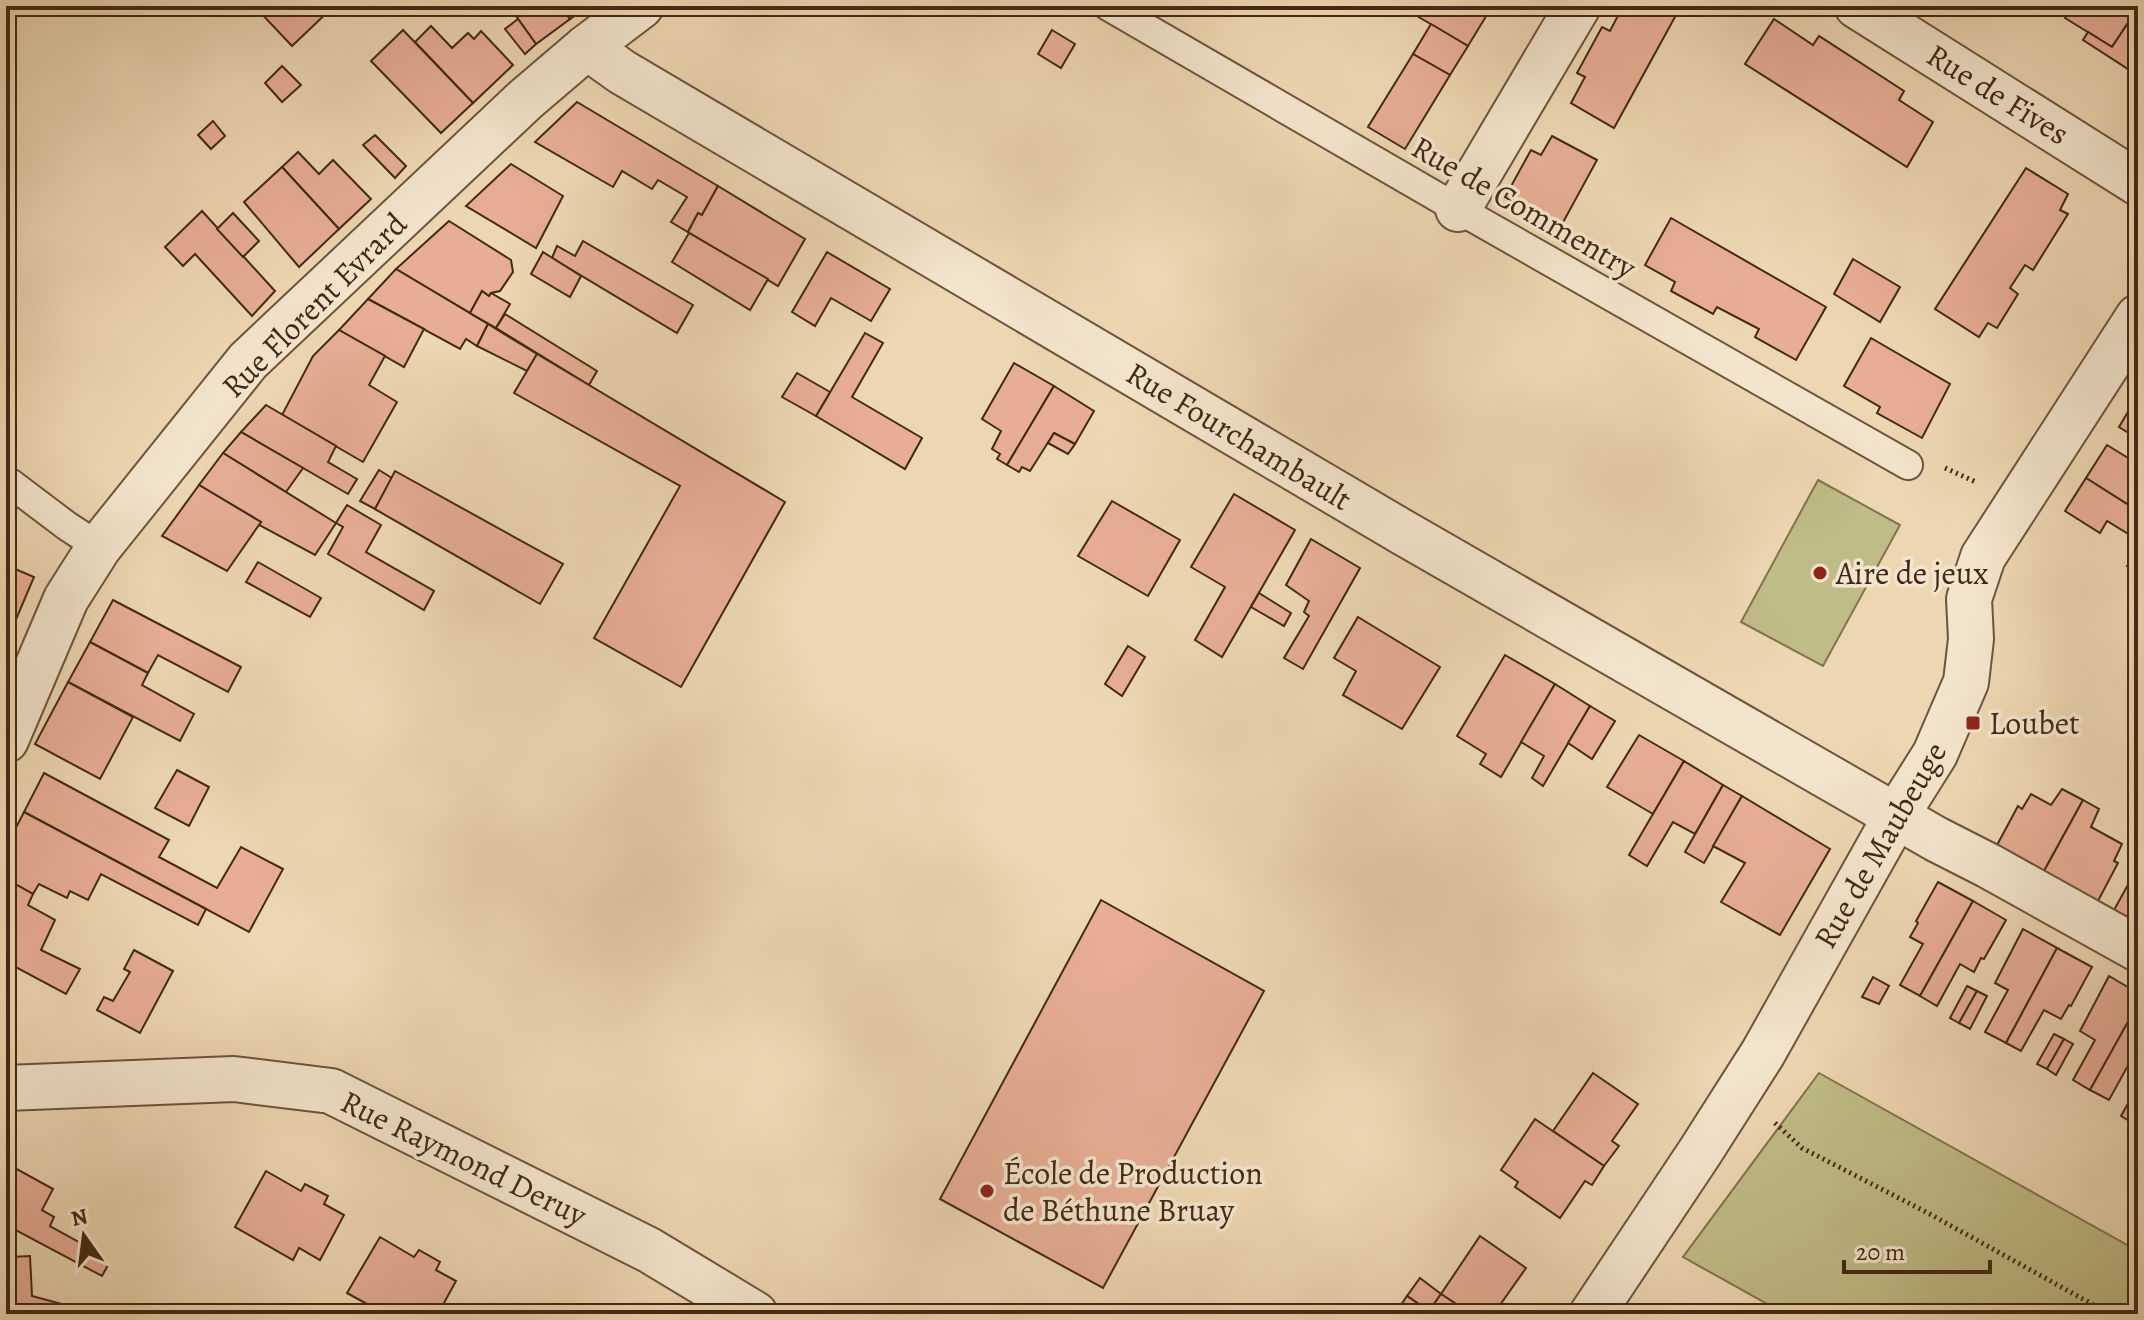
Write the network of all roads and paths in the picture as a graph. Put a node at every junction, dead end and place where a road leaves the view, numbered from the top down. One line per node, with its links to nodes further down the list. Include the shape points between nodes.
1 (641, 6): 5 (street, Rue Florent Evrard)
2 (1108, 6): 7 (lane, Rue de Commentry)
3 (1578, 6): 7 (street)
4 (1857, 6): 6 (street, Rue de Fives)
5 (587, 47): 12 (street, Rue Florent Evrard, via 248,361); 14 (street, Rue Fourchambault, via 1404,533)
6 (2138, 183)
7 (1458, 209): 9 (lane, Rue de Commentry)
8 (2138, 317): 11 (street, Rue de Maubeuge)
9 (1908, 465): 11 (path, via 1945,467)
10 (10, 483): 12 (lane)
11 (2021, 501): 14 (street, Rue de Maubeuge, via 1983,557 1969,599 1966,682 1935,754)
12 (99, 547): 13 (street, Rue Florent Evrard, via 66,599)
13 (6, 740)
14 (1896, 816): 15 (street, Rue Fourchambault); 17 (street, Rue de Maubeuge)
15 (2138, 949)
16 (6, 1088): 18 (street, Rue Raymond Deruy, via 234,1079 331,1091 649,1250)
17 (1740, 1090): 19 (street, Rue de Maubeuge); 20 (path, via 1802,1148)
18 (755, 1314)
19 (1592, 1314)
20 (2110, 1314)

